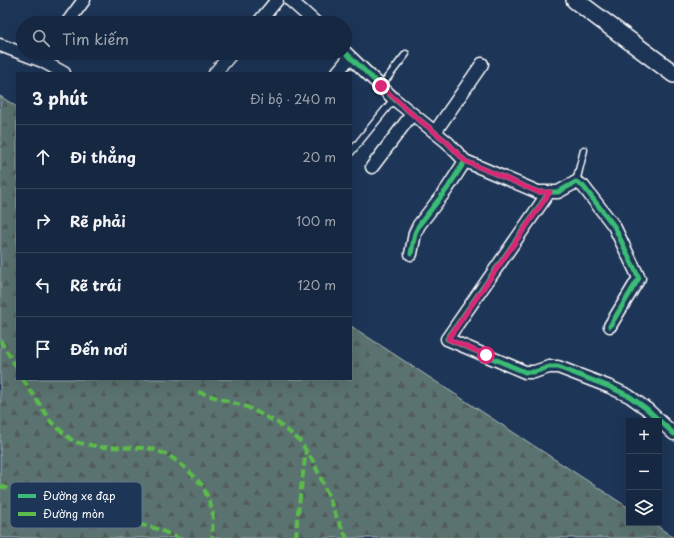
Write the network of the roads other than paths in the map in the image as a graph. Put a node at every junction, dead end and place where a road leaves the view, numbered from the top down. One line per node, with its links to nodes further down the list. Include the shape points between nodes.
1 (84, 0): 5 (street)
2 (277, 0): 6 (street)
3 (290, 0): 7 (street)
4 (576, 0): 19 (street)
5 (72, 16)
6 (264, 16)
7 (308, 16)
8 (0, 45): 9 (street)
9 (16, 49)
10 (406, 54): 20 (lane)
11 (352, 59): 20 (street)
12 (48, 60): 16 (street)
13 (226, 60): 17 (street)
14 (345, 60): 18 (street)
15 (482, 64): 23 (street)
16 (63, 72)
17 (215, 72)
18 (338, 72)
19 (674, 74)
20 (381, 86): 21 (street)
21 (394, 99): 22 (street); 25 (lane)
22 (412, 114): 23 (street); 27 (street)
23 (435, 132): 26 (street)
24 (584, 150): 28 (lane)
25 (352, 151)
26 (465, 161): 29 (street, via 538,192); 30 (street, via 419,225)
27 (372, 167)
28 (576, 182): 29 (street, via 558,192); 31 (street, via 584,186 614,226 639,278)
29 (550, 192): 32 (street, via 448,339 525,372 534,372 549,366 558,367 610,387 647,409)
30 (411, 254)
31 (610, 326)
32 (674, 434)

